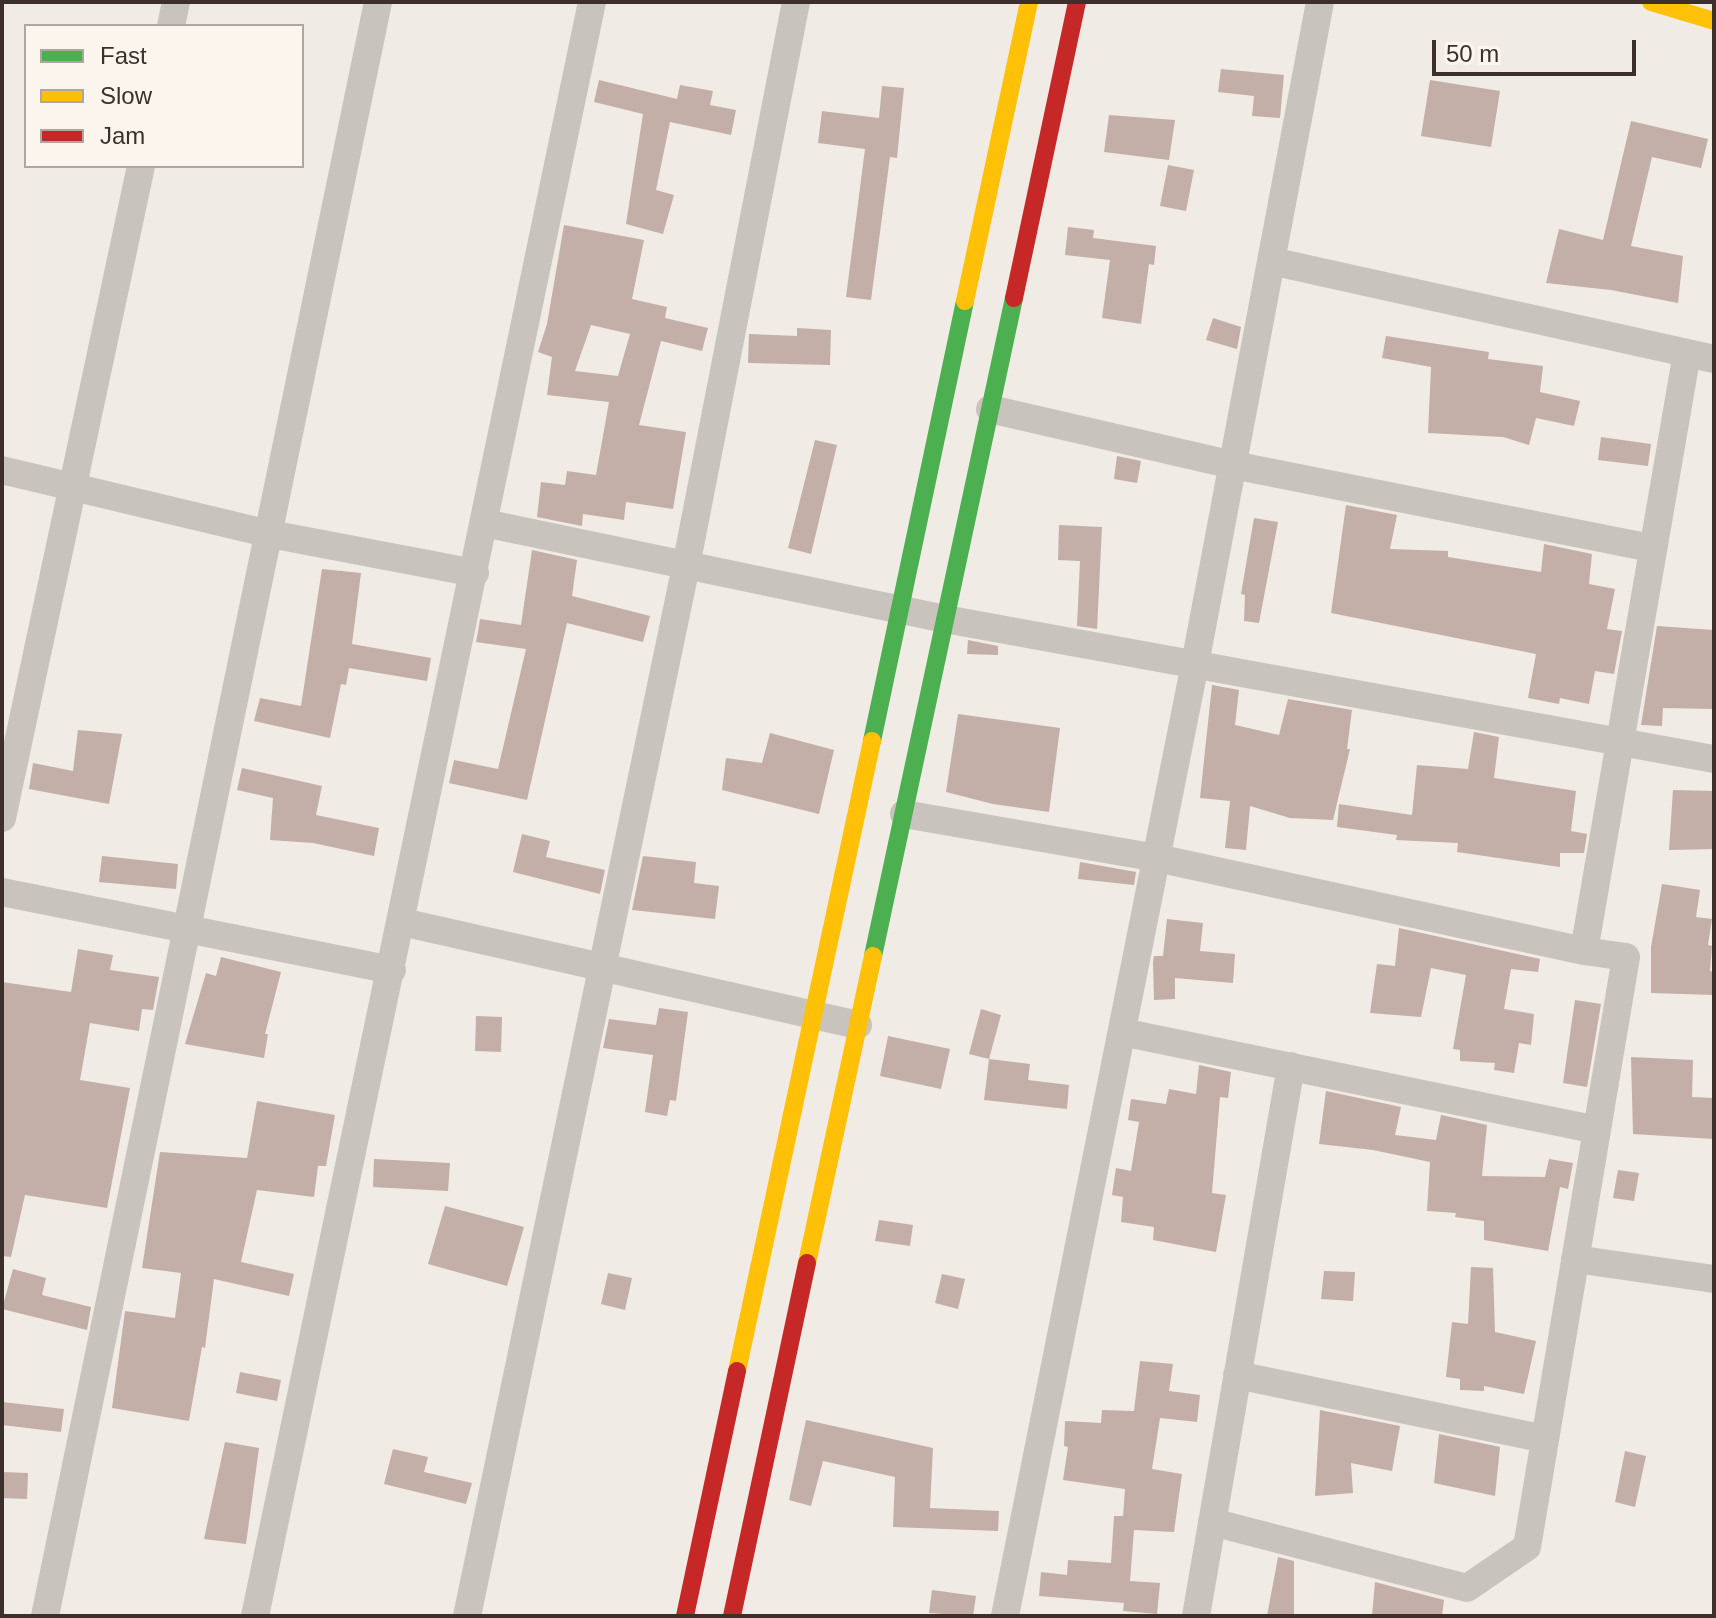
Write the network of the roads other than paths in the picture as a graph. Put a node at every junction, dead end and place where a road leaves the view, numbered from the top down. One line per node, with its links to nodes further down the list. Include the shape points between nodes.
1 (176, 2): 10 (street)
2 (378, 2): 19 (street)
3 (592, 2): 18 (street)
4 (796, 2): 21 (street)
5 (1029, 2): 23 (street)
6 (1077, 2): 14 (street)
7 (1320, 2): 12 (street)
8 (1651, 2): 9 (street)
9 (1714, 21)
10 (171, 24)
11 (141, 168): 17 (street)
12 (1271, 261): 13 (street); 15 (street)
13 (1701, 356): 20 (street)
14 (990, 409): 15 (street); 24 (street)
15 (1233, 465): 20 (street); 25 (street)
16 (2, 470): 17 (street)
17 (72, 486): 19 (street); 29 (street)
18 (484, 523): 21 (street); 22 (street)
19 (270, 534): 22 (street); 33 (street)
20 (1651, 548): 26 (street)
21 (686, 566): 23 (street); 35 (street)
22 (475, 573): 32 (street)
23 (901, 610): 24 (street); 37 (street)
24 (945, 619): 25 (street); 28 (street)
25 (1195, 664): 26 (street); 30 (street)
26 (1621, 740): 27 (street); 34 (street)
27 (1714, 759)
28 (904, 814): 30 (street); 38 (street)
29 (2, 818)
30 (1157, 858): 34 (street); 39 (street)
31 (2, 892): 33 (street)
32 (402, 922): 35 (street); 36 (street)
33 (188, 927): 36 (street); 47 (street)
34 (1584, 951): 41 (street, via 1626,957)
35 (602, 968): 37 (street); 49 (street)
36 (392, 970): 48 (street)
37 (814, 1015): 38 (street); 50 (street)
38 (858, 1025): 51 (street)
39 (1122, 1032): 40 (street); 52 (street)
40 (1291, 1066): 41 (street); 44 (street)
41 (1597, 1130): 42 (street)
42 (1575, 1259): 43 (street); 45 (street)
43 (1714, 1279)
44 (1237, 1375): 45 (street); 46 (street)
45 (1545, 1439): 46 (street, via 1527,1547 1467,1588)
46 (1212, 1522): 53 (street)
47 (45, 1616)
48 (255, 1616)
49 (467, 1616)
50 (685, 1616)
51 (732, 1616)
52 (1005, 1616)
53 (1196, 1616)

